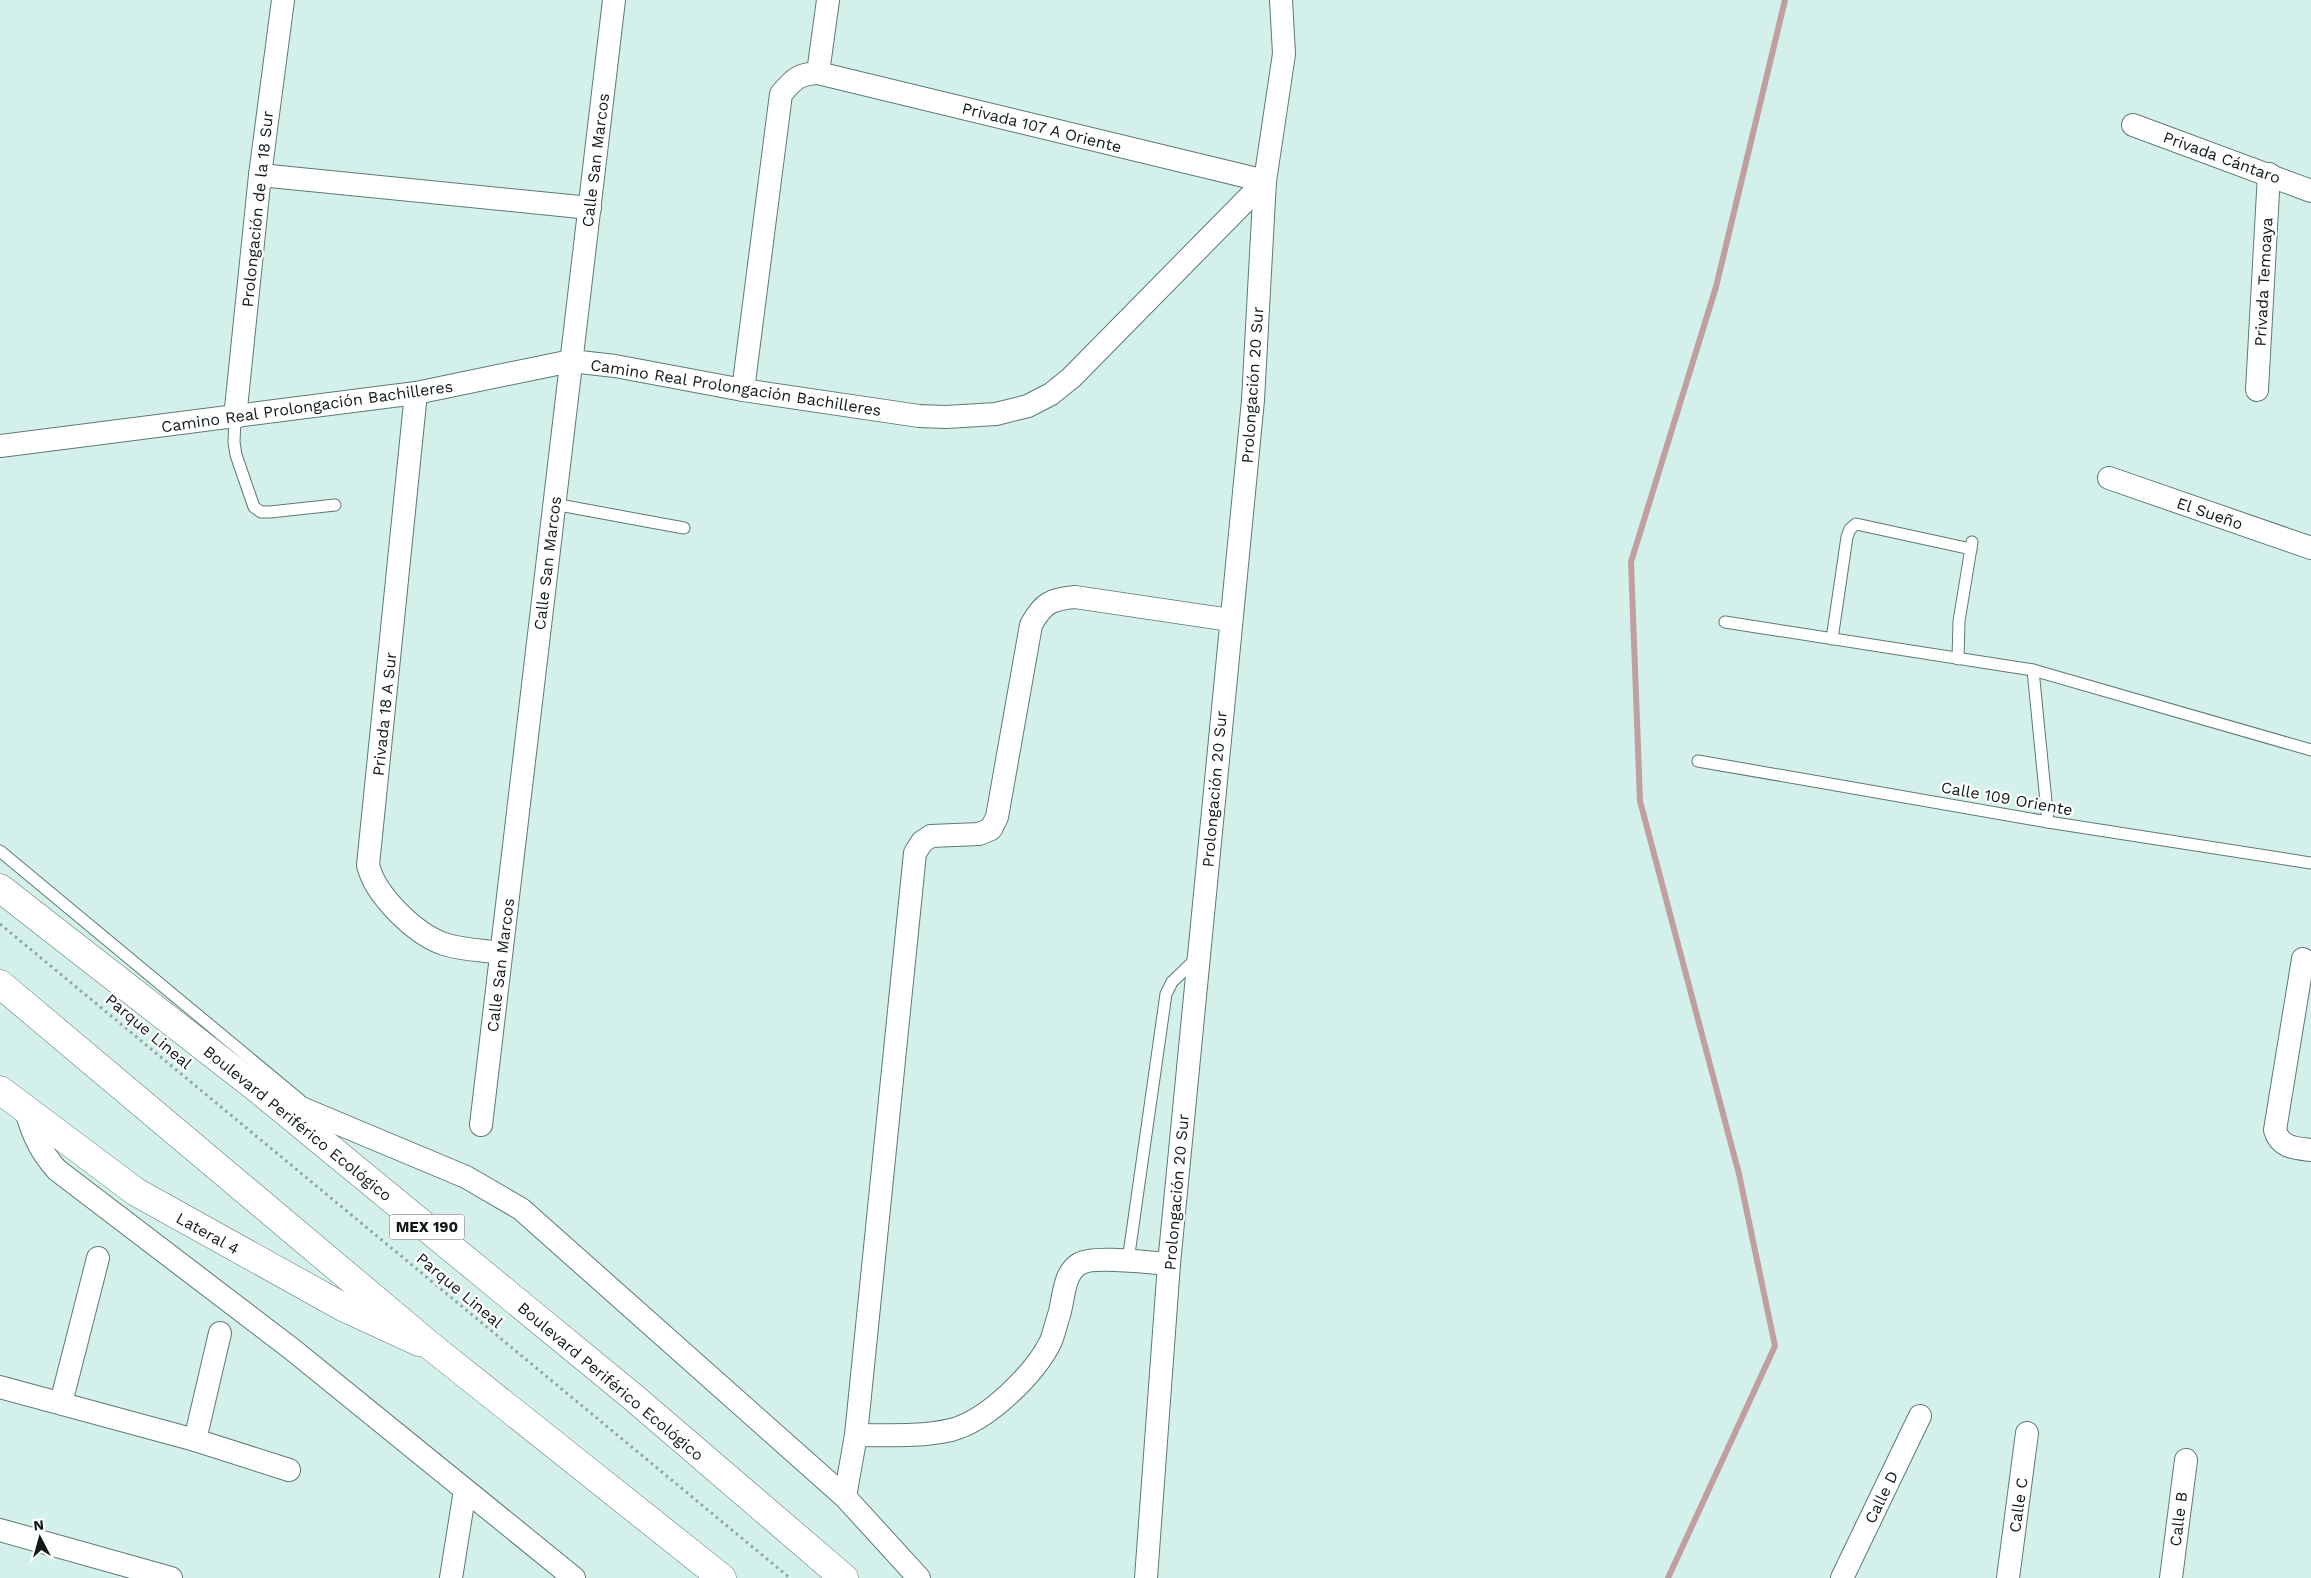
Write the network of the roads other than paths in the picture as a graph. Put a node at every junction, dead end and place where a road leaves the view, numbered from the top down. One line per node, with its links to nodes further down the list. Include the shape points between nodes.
1 (283, 0): 8 (street, Prolongación de la 18 Sur)
2 (614, 0): 11 (street, Calle San Marcos)
3 (828, 0): 5 (street)
4 (1281, 0): 9 (street, Prolongación 20 Sur, via 1284,54)
5 (818, 72): 9 (street, Privada 107 A Oriente); 13 (street, via 794,79 782,94)
6 (2133, 125): 7 (street, Privada Cántaro)
7 (2269, 174): 10 (street, Privada Cántaro); 14 (street, Privada Temoaya)
8 (260, 175): 11 (street); 16 (street, Prolongación de la 18 Sur)
9 (1265, 181): 13 (street, Camino Real Prolongación Bachilleres, via 1072,378 1028,406 968,418 928,416); 23 (street, Prolongación 20 Sur, via 1253,400)
10 (2311, 191)
11 (590, 208): 12 (street, Calle San Marcos)
12 (572, 361): 13 (street, Camino Real Prolongación Bachilleres); 15 (street, Camino Real Prolongación Bachilleres); 19 (street, Calle San Marcos)
13 (743, 390)
14 (2257, 390)
15 (416, 393): 16 (street, Camino Real Prolongación Bachilleres); 34 (street, Privada 18 A Sur, via 368,865 371,878 388,903 432,939)
16 (235, 418): 17 (street, Camino Real Prolongación Bachilleres); 20 (lane, via 235,448 254,507 260,512 270,512)
17 (0, 446)
18 (2109, 478): 22 (street, El Sueño)
19 (554, 504): 21 (lane); 34 (street, Calle San Marcos)
20 (334, 505)
21 (684, 528)
22 (2311, 548)
23 (1230, 620): 35 (street, Prolongación 20 Sur); 53 (street, via 1075,597 1057,598 1046,604 1031,624 997,816 991,829 979,834 931,836 915,853)
24 (1725, 622): 25 (lane)
25 (1832, 639): 26 (lane); 26 (lane, via 1847,537 1856,524 1972,546 1959,621)
26 (1958, 659): 27 (lane)
27 (2033, 670): 28 (lane); 30 (lane)
28 (2311, 750)
29 (1698, 761): 30 (lane, Calle 109 Oriente)
30 (2048, 822): 32 (lane, Calle 109 Oriente)
31 (0, 851): 41 (lane)
32 (2311, 863)
33 (0, 888): 39 (main road, Boulevard Periférico Ecológico / MEX 190)
34 (501, 953): 42 (street, Calle San Marcos)
35 (1198, 956): 45 (lane, via 1172,982 1166,994); 46 (street, Prolongación 20 Sur)
36 (2303, 958): 43 (street, via 2275,1130 2283,1144)
37 (0, 984): 48 (main road)
38 (0, 1090): 40 (main road, Lateral 4)
39 (259, 1090): 41 (street); 64 (main road, Boulevard Periférico Ecológico / MEX 190, via 625,1390)
40 (26, 1111): 48 (main road, Lateral 4, via 136,1192 343,1307); 57 (street, via 34,1139 57,1170 293,1350)
41 (316, 1114): 58 (street, via 466,1177 521,1209)
42 (481, 1125)
43 (2311, 1150)
44 (98, 1258): 50 (street)
45 (1128, 1262): 46 (street); 53 (street, via 1087,1260 1078,1265 1069,1275 1051,1340 1038,1360 1022,1381 974,1421 951,1430 904,1436)
46 (1169, 1264): 66 (street, Prolongación 20 Sur)
47 (220, 1333): 54 (street)
48 (434, 1348): 63 (main road)
49 (0, 1387): 50 (street)
50 (61, 1403): 54 (street)
51 (1920, 1416): 67 (street, Calle D)
52 (2027, 1433): 68 (street, Calle C)
53 (856, 1435): 58 (street)
54 (195, 1440): 56 (street)
55 (2186, 1460): 69 (street, Calle B)
56 (289, 1470)
57 (465, 1490): 61 (street); 62 (street)
58 (846, 1496): 65 (street)
59 (0, 1530): 60 (street)
60 (171, 1578)
61 (450, 1578)
62 (574, 1578)
63 (722, 1578)
64 (844, 1578)
65 (919, 1578)
66 (1146, 1578)
67 (1842, 1578)
68 (2008, 1578)
69 (2171, 1578)

